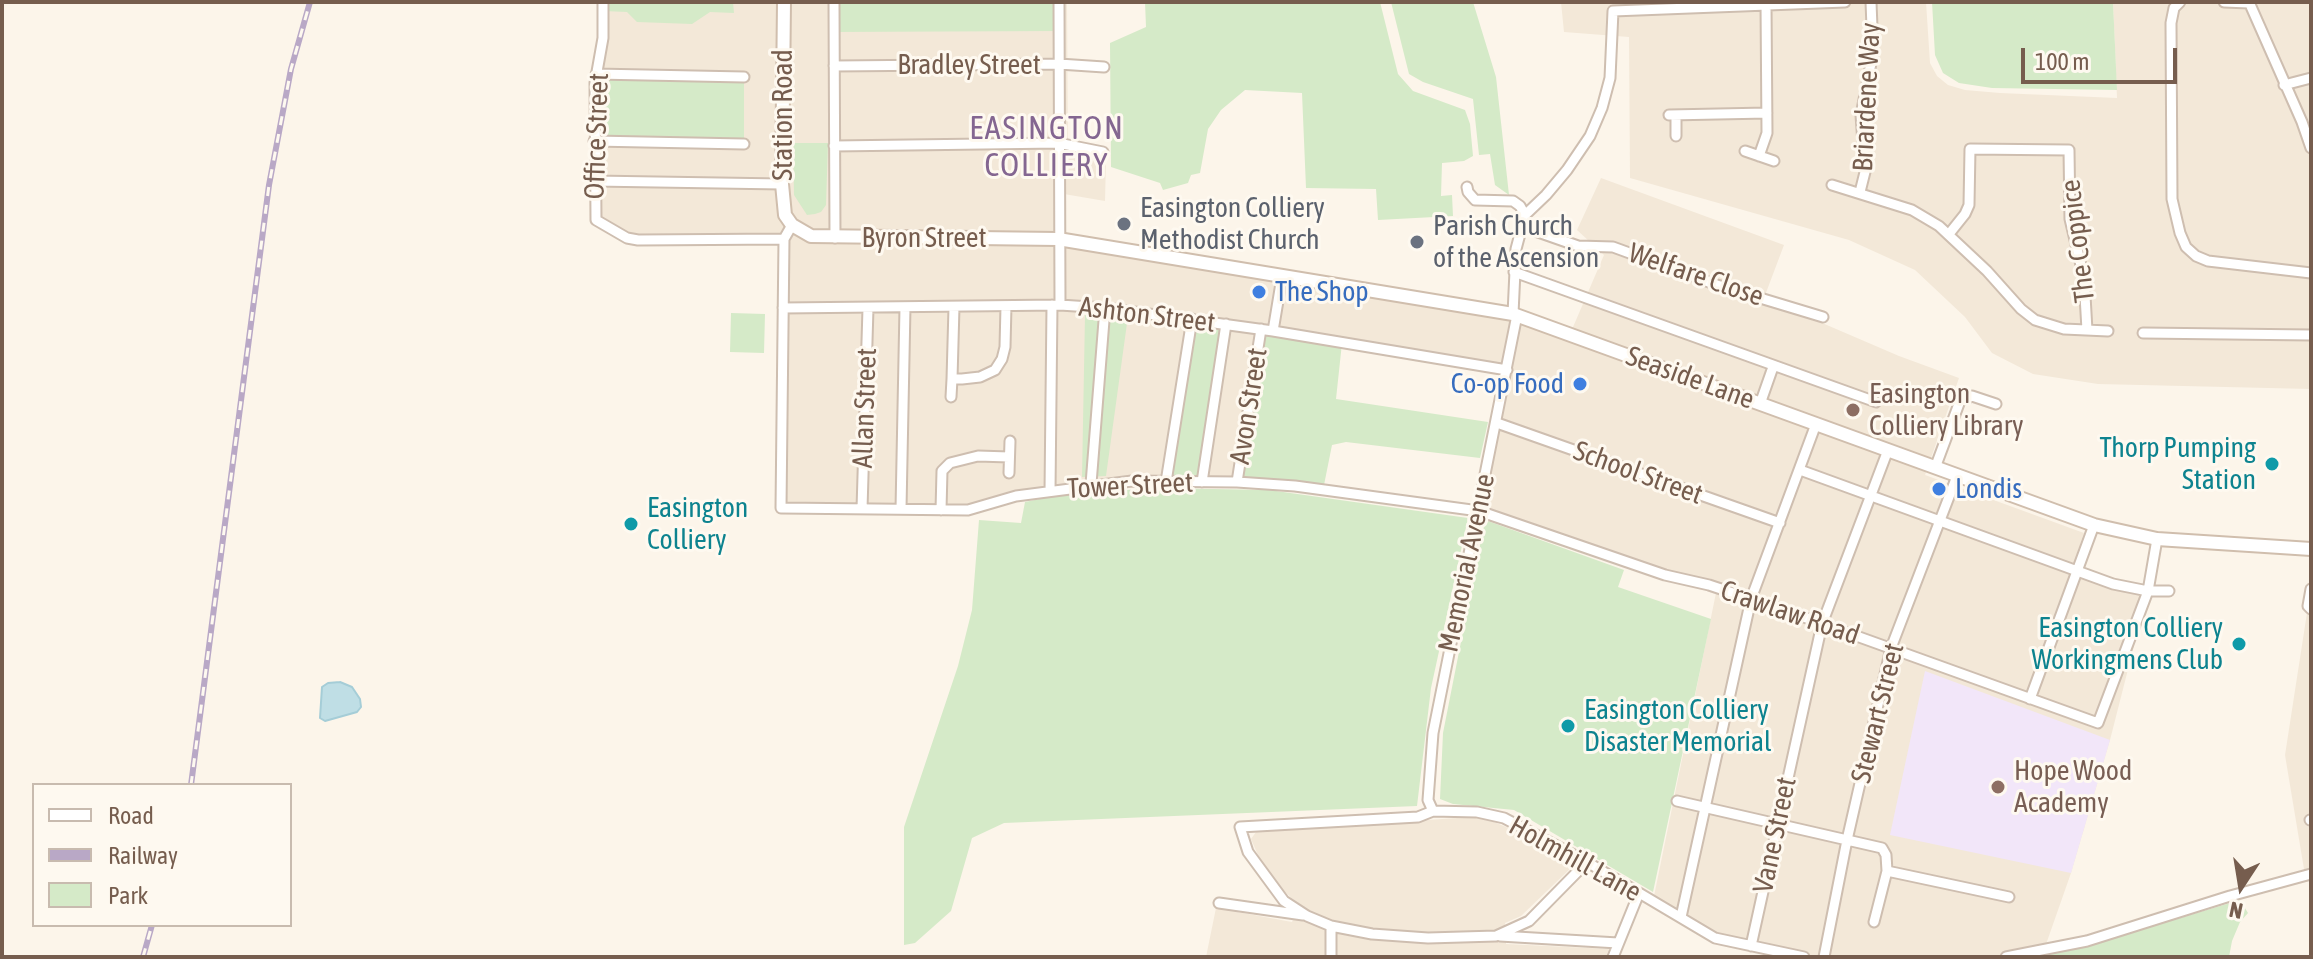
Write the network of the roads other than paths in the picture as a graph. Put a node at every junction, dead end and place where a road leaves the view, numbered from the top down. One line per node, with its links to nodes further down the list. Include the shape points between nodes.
1 (603, 2): 14 (street, Office Street)
2 (784, 2): 30 (main road, Station Road)
3 (834, 2): 12 (street)
4 (1059, 2): 11 (street)
5 (1845, 2): 10 (street, Briardene Way)
6 (1871, 2): 33 (street, Briardene Way, via 1873,53 1861,115 1865,172)
7 (2180, 2): 42 (street, via 2171,23 2172,199 2186,247 2208,261)
8 (2224, 2): 9 (street)
9 (2249, 3): 17 (street)
10 (1766, 4): 18 (street); 34 (street, Briardene Way, via 1613,11 1610,78 1590,136)
11 (1059, 64): 12 (street, Bradley Street); 13 (street, Bradley Street); 21 (street)
12 (834, 66): 23 (street)
13 (1104, 67)
14 (596, 74): 15 (street); 20 (street, Office Street)
15 (744, 77)
16 (2311, 78): 17 (street)
17 (2284, 85): 24 (street)
18 (1767, 113): 19 (street, via 1673,115); 27 (street)
19 (1676, 136)
20 (594, 141): 22 (street); 29 (street, Office Street)
21 (1058, 143): 23 (street); 26 (street); 40 (street)
22 (744, 144)
23 (834, 146): 38 (street)
24 (2311, 148)
25 (1745, 151): 27 (street)
26 (1103, 152)
27 (1759, 156): 28 (street)
28 (1774, 161)
29 (594, 181): 30 (street); 39 (street, Office Street, via 596,220 627,238)
30 (782, 184): 35 (main road, Station Road, via 785,215)
31 (1832, 185): 33 (street, The Coppice)
32 (1467, 187): 34 (street, via 1475,200 1513,201)
33 (1860, 192): 37 (street, The Coppice, via 1912,210)
34 (1525, 215): 36 (street, Memorial Avenue)
35 (792, 225): 38 (main road, Byron Street, via 811,236); 39 (street)
36 (1521, 226): 41 (street, Memorial Avenue); 52 (street, Welfare Close, via 1578,246 1613,247)
37 (1949, 234): 56 (street, The Coppice, via 2035,320); 56 (street, The Coppice, via 1969,205 1970,149 2069,150 2070,219 2084,278)
38 (835, 238): 40 (main road, Byron Street)
39 (784, 239): 48 (street)
40 (1058, 239): 43 (main road, Seaside Lane); 44 (street)
41 (1514, 272): 51 (street, Memorial Avenue); 61 (street)
42 (2311, 273)
43 (1282, 277): 51 (main road, Seaside Lane); 57 (street)
44 (1056, 305): 45 (street, Ashton Street); 50 (street, Ashton Street); 81 (street)
45 (1006, 306): 47 (street, Ashton Street); 63 (street, via 1005,347 995,370)
46 (905, 307): 47 (street, Ashton Street); 49 (street, Ashton Street); 84 (street)
47 (954, 307): 63 (street)
48 (783, 308): 49 (street, Ashton Street); 83 (street, Tower Street, via 781,508)
49 (868, 308): 83 (street, Allan Street)
50 (1105, 308): 53 (street, Ashton Street); 80 (street)
51 (1515, 315): 62 (street, Memorial Avenue); 66 (main road, Seaside Lane)
52 (1823, 317)
53 (1192, 319): 54 (street, Ashton Street); 77 (street)
54 (1226, 324): 55 (street, Ashton Street); 78 (street)
55 (1261, 329): 57 (street, Ashton Street); 79 (street, Avon Street)
56 (2087, 330): 58 (street, The Coppice)
57 (1273, 331): 62 (street, Ashton Street)
58 (2108, 331)
59 (2143, 333): 60 (street)
60 (2311, 335)
61 (1773, 367): 65 (street); 66 (street)
62 (1507, 370): 68 (street, Memorial Avenue)
63 (952, 379): 64 (street)
64 (951, 397)
65 (1876, 402)
66 (1760, 404): 69 (main road, Seaside Lane)
67 (1996, 404): 73 (street, via 1972,396 1960,401)
68 (1497, 423): 86 (street, Memorial Avenue); 88 (street, School Street)
69 (1816, 424): 71 (main road, Seaside Lane); 74 (street)
70 (1010, 441): 72 (street)
71 (1888, 450): 73 (main road, Seaside Lane); 82 (street, Vane Street)
72 (1009, 457): 75 (street); 85 (street, via 978,456 950,463 942,471)
73 (1935, 468): 76 (main road, Seaside Lane)
74 (1800, 470): 82 (street); 88 (street)
75 (1009, 473)
76 (1957, 476): 87 (street, Stewart Street); 89 (main road, Seaside Lane)
77 (1166, 482): 78 (street, Tower Street); 80 (street, Tower Street)
78 (1202, 482): 79 (street, Tower Street)
79 (1237, 482): 86 (street, Tower Street)
80 (1091, 484): 81 (street, Tower Street)
81 (1050, 491): 85 (street, Tower Street, via 968,510)
82 (1871, 496): 87 (street); 98 (street, Vane Street)
83 (862, 509): 84 (street, Tower Street)
84 (901, 509): 85 (street, Tower Street)
85 (941, 510)
86 (1479, 511): 96 (street, Crawlaw Road); 103 (street, Memorial Avenue, via 1433,733 1428,800)
87 (1940, 520): 92 (street); 99 (street, Stewart Street)
88 (1780, 523): 96 (street)
89 (2094, 525): 90 (main road, Seaside Lane); 92 (street)
90 (2157, 539): 91 (main road, Seaside Lane); 94 (street)
91 (2311, 549)
92 (2078, 571): 94 (street); 100 (street)
93 (2311, 589): 97 (street)
94 (2148, 591): 95 (street); 100 (street, Crawlaw Road, via 2098,723)
95 (2169, 591)
96 (1751, 599): 98 (street, Crawlaw Road); 102 (street)
97 (2311, 609)
98 (1822, 624): 99 (street, Crawlaw Road); 104 (street, Vane Street)
99 (1891, 648): 100 (street, Crawlaw Road); 105 (street, Stewart Street)
100 (2030, 699)
101 (1677, 801): 102 (street)
102 (1705, 808): 104 (street); 113 (street)
103 (1433, 811): 106 (street, Holmhill Lane, via 1504,818); 112 (street, Holmhill Lane, via 1418,817 1240,827 1261,874 1284,901)
104 (1777, 824): 105 (street); 118 (street, Vane Street)
105 (1847, 840): 107 (street, via 1882,848); 122 (street, Stewart Street)
106 (1587, 862): 109 (street, Holmhill Lane); 116 (street, via 1529,921)
107 (1887, 871): 110 (street); 114 (street)
108 (2311, 874): 123 (street, via 2087,941)
109 (1639, 893): 113 (street, Holmhill Lane); 117 (street)
110 (2009, 897)
111 (1219, 903): 112 (street)
112 (1307, 916): 115 (street)
113 (1681, 917): 118 (street, Holmhill Lane, via 1715,938)
114 (1874, 922)
115 (1331, 926): 116 (street, via 1428,938); 119 (street)
116 (1496, 936): 117 (street)
117 (1618, 943): 120 (street)
118 (1751, 946): 121 (street, Holmhill Lane)
119 (1331, 957)
120 (1613, 957)
121 (1804, 957)
122 (1824, 957)
123 (2006, 957)

